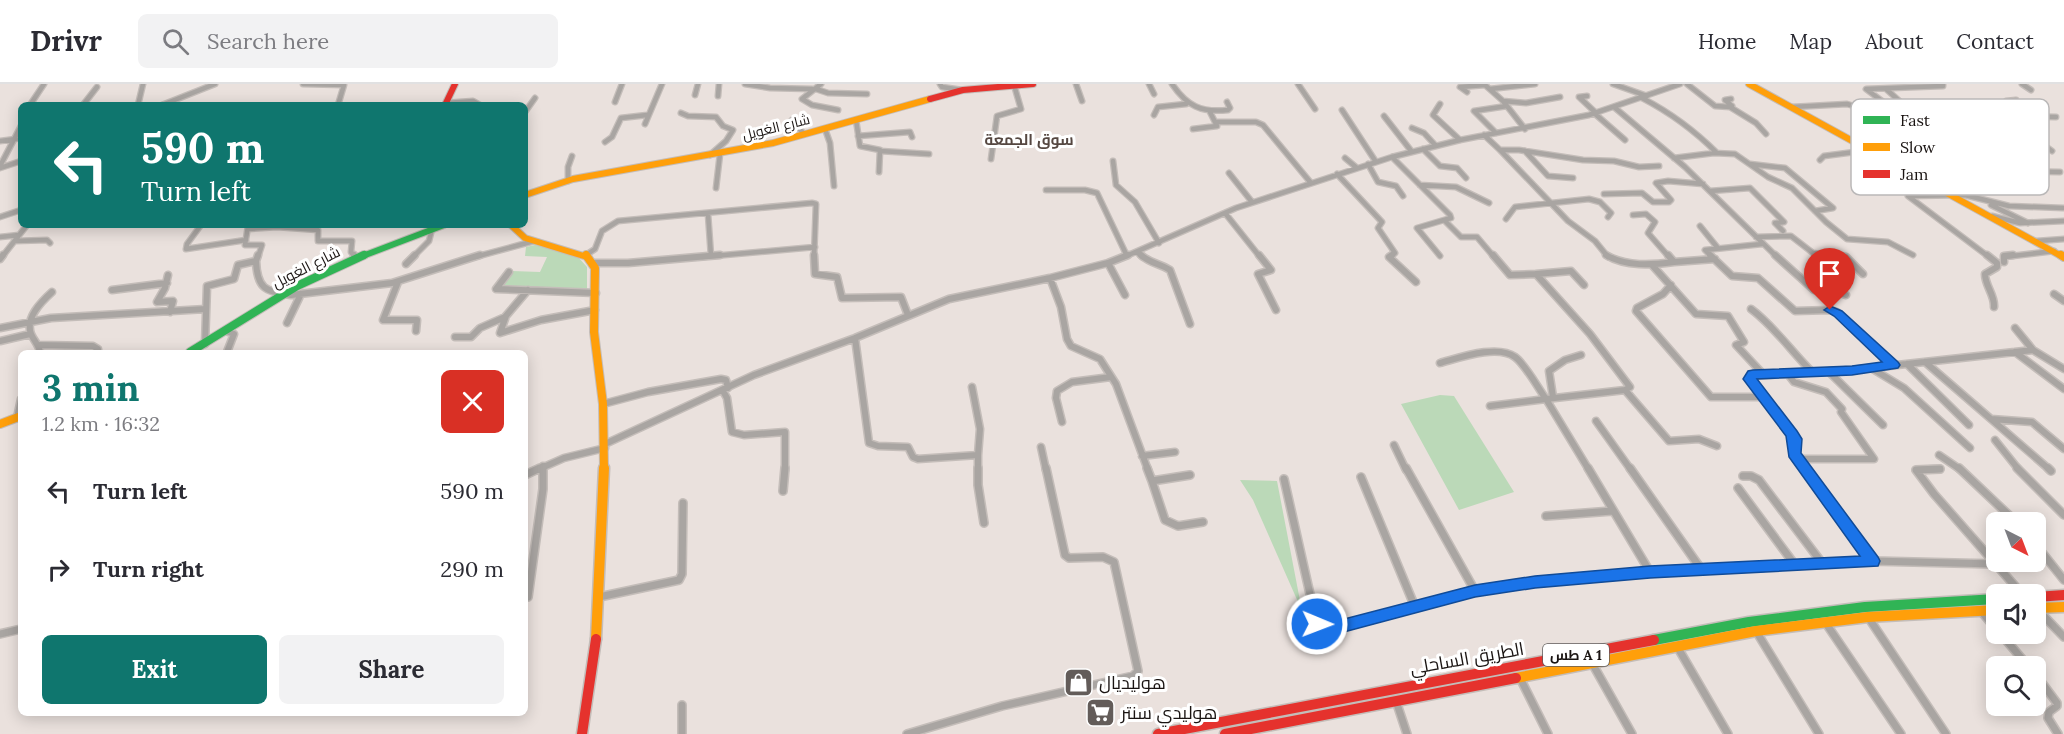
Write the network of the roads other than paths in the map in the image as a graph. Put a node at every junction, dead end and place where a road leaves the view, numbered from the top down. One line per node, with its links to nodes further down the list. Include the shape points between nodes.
1 (44, 84): 49 (street)
2 (143, 84): 51 (street)
3 (215, 84): 47 (street)
4 (303, 84): 53 (street, via 344,85)
5 (455, 84): 54 (main road)
6 (622, 84): 55 (street)
7 (662, 84): 71 (street)
8 (698, 84): 38 (street)
9 (719, 84): 39 (street)
10 (745, 84): 30 (street)
11 (821, 84): 30 (street)
12 (940, 84): 33 (street)
13 (1033, 84): 27 (main road, شارع الغويل)
14 (1076, 84): 48 (street)
15 (1149, 84): 37 (street)
16 (1172, 84): 57 (street)
17 (1298, 84): 65 (street)
18 (1485, 84): 31 (street); 35 (street, via 1460,87)
19 (1534, 84): 31 (street)
20 (1613, 84): 42 (street)
21 (1678, 84): 42 (street)
22 (1687, 84): 62 (street, via 1716,106)
23 (1749, 84): 64 (main road)
24 (1860, 84): 32 (street)
25 (1943, 84): 29 (street)
26 (2022, 84): 34 (street)
27 (1014, 85): 33 (main road, شارع الغويل); 114 (street, via 1021,109 997,116)
28 (98, 87): 50 (street)
29 (1886, 88): 32 (street); 46 (street)
30 (814, 89): 36 (street); 66 (street, via 801,97 804,101)
31 (1490, 89): 59 (street)
32 (1866, 89): 45 (street)
33 (963, 90): 77 (main road, شارع الغويل)
34 (2031, 90)
35 (1467, 92)
36 (867, 94)
37 (1154, 94)
38 (695, 95)
39 (718, 96)
40 (1587, 96): 70 (street, via 1579,97)
41 (1560, 97): 59 (street)
42 (1644, 97): 61 (street); 105 (street, via 1690,127)
43 (536, 98): 63 (street)
44 (1731, 99): 62 (street, via 1725,100)
45 (1879, 99)
46 (1898, 99)
47 (177, 100): 52 (street)
48 (1082, 101)
49 (32, 102)
50 (86, 102)
51 (139, 102)
52 (171, 102)
53 (339, 102)
54 (446, 102)
55 (615, 102)
56 (1227, 102): 68 (street, via 1230,109)
57 (1187, 104): 68 (street); 72 (street, via 1158,107)
58 (1440, 104): 92 (street, via 1432,115)
59 (1505, 104): 83 (street); 84 (street, via 1474,111)
60 (1851, 105): 64 (street)
61 (1614, 107): 70 (street); 113 (street)
62 (1730, 107): 87 (street)
63 (528, 108)
64 (1791, 108): 94 (main road)
65 (1315, 109)
66 (838, 110)
67 (1342, 110): 118 (street)
68 (1209, 112): 78 (street)
69 (681, 113): 110 (street, via 716,117 733,130)
70 (1595, 113): 83 (street); 93 (street)
71 (647, 115): 79 (street); 96 (street, via 621,118 612,137)
72 (1154, 115)
73 (1384, 116): 104 (street)
74 (2049, 117): 75 (street)
75 (2056, 117)
76 (792, 120): 86 (street)
77 (856, 120): 81 (main road, شارع الغويل); 89 (street)
78 (1216, 122): 82 (street, via 1215,126); 132 (street, via 1263,125)
79 (645, 124)
80 (1412, 128): 97 (street, via 1424,133)
81 (825, 129): 86 (main road, شارع الغويل); 135 (street, via 832,146)
82 (1193, 129)
83 (1526, 129): 84 (street)
84 (1496, 133): 88 (street)
85 (18, 134): 91 (street)
86 (804, 134): 107 (main road, شارع الغويل)
87 (1766, 134)
88 (1484, 135): 92 (street); 100 (street)
89 (858, 136): 90 (street, via 910,132); 101 (street, via 861,147)
90 (912, 137)
91 (16, 139): 95 (street); 122 (street)
92 (1460, 140): 97 (street)
93 (1625, 140)
94 (1851, 140)
95 (0, 141)
96 (605, 142)
97 (1436, 146): 98 (street)
98 (1424, 149): 104 (street); 129 (street, via 1440,166 1457,168)
99 (2049, 149): 103 (street)
100 (1500, 150): 102 (street); 145 (street)
101 (880, 151): 108 (street); 124 (street)
102 (1525, 151): 121 (street, via 1613,160 1639,167); 130 (street, via 1548,176)
103 (2052, 151)
104 (1412, 152): 111 (street)
105 (1717, 153): 113 (street); 120 (street, via 1735,154)
106 (1851, 153): 115 (street, via 1824,156)
107 (720, 154): 110 (main road, شارع الغويل); 136 (street)
108 (929, 154)
109 (572, 156): 131 (street)
110 (710, 156): 131 (main road, شارع الغويل)
111 (1392, 157): 118 (street); 134 (street)
112 (1345, 158): 123 (street)
113 (1674, 158): 133 (street)
114 (991, 159)
115 (1820, 160)
116 (18, 161): 122 (street)
117 (1113, 161): 180 (street, via 1116,185 1135,202)
118 (1376, 162): 119 (street)
119 (1368, 164): 123 (street); 142 (street, via 1378,182 1395,186)
120 (1747, 164): 150 (street, via 1791,188); 150 (street, via 1785,168 1833,208)
121 (1659, 166)
122 (0, 167)
123 (1357, 168): 128 (street)
124 (879, 172)
125 (2049, 172): 126 (street)
126 (2060, 172)
127 (1229, 174): 144 (street)
128 (1337, 174): 132 (street); 208 (street, via 1382,222 1378,228 1395,253 1389,257)
129 (1466, 177)
130 (1573, 178)
131 (568, 181): 139 (main road, شارع الغويل)
132 (1311, 183): 144 (street)
133 (1704, 184): 138 (street); 140 (street, via 1656,183 1669,202 1653,202 1642,192)
134 (1420, 185): 146 (street, via 1442,183 1466,189); 159 (street, via 1451,216)
135 (834, 186)
136 (716, 188)
137 (1046, 190): 189 (street, via 1085,189 1097,193)
138 (1710, 190): 170 (street, via 1750,188 1784,222 1775,223); 173 (street)
139 (528, 194)
140 (1605, 194)
141 (1953, 195): 143 (street); 155 (main road); 222 (street, via 1908,196 1998,265 1985,274 1984,283 1994,299)
142 (1403, 196)
143 (1980, 199): 147 (street); 153 (street)
144 (1252, 202): 151 (street)
145 (1549, 202): 157 (street, via 1597,201 1611,213); 158 (street, via 1515,207); 201 (street, via 1596,241 1608,257)
146 (1489, 203)
147 (2023, 206): 148 (street); 153 (street)
148 (2063, 208)
149 (18, 211): 156 (street)
150 (1815, 211): 187 (street, via 1850,240 1888,242)
151 (1225, 213): 180 (street); 226 (street, via 1271,270 1258,274)
152 (708, 214): 182 (street, via 814,203); 186 (street, via 618,221 602,231 595,249); 188 (street)
153 (2016, 214): 161 (street)
154 (1633, 215): 196 (street, via 1646,214 1655,222 1648,233)
155 (1991, 216): 161 (street); 177 (main road)
156 (0, 217)
157 (1608, 217)
158 (1506, 219)
159 (1444, 220): 190 (street, via 1417,228); 203 (street, via 1461,237 1477,237 1509,275)
160 (2064, 221): 161 (street)
161 (2028, 224)
162 (1700, 226): 183 (street)
163 (25, 228): 171 (street)
164 (199, 228): 176 (street, via 186,249)
165 (248, 228): 176 (street)
166 (298, 228): 192 (street, via 318,230 318,241 352,241 351,252)
167 (435, 228): 169 (main road, شارع الغويل)
168 (513, 228): 178 (main road)
169 (432, 229): 192 (main road, شارع الغويل); 200 (street, via 429,241)
170 (1783, 231)
171 (20, 234): 172 (street); 175 (street)
172 (0, 237)
173 (1756, 237): 181 (street); 204 (street, via 1791,236 1813,253 1845,257)
174 (2064, 239): 177 (street)
175 (15, 240): 179 (street); 193 (street)
176 (246, 240): 195 (street, via 247,245 262,245)
177 (2037, 241): 184 (main road)
178 (534, 242): 186 (main road); 207 (street, via 479,255)
179 (50, 243)
180 (1159, 243): 185 (street)
181 (1762, 244): 183 (street); 220 (street, via 1814,290)
182 (815, 247): 188 (street); 228 (street, via 814,272 837,277 842,298 901,297)
183 (1717, 247): 194 (street, via 1706,249)
184 (2055, 251): 191 (main road); 197 (street, via 2012,254 2004,256)
185 (1137, 252): 189 (street); 232 (street, via 1151,264 1170,270)
186 (586, 255): 198 (main road)
187 (1913, 255)
188 (711, 256): 198 (street)
189 (1127, 256): 199 (street)
190 (1440, 256)
191 (2064, 257)
192 (356, 258): 216 (main road, شارع الغويل)
193 (0, 259)
194 (1714, 259): 196 (street); 253 (street, via 1732,276 1758,278 1797,312 1836,312)
195 (256, 261): 216 (street, via 257,283); 223 (street, via 237,266 232,280 208,285)
196 (1674, 262): 201 (street)
197 (2004, 262)
198 (593, 263): 215 (main road)
199 (1108, 263): 206 (street); 219 (street)
200 (406, 264)
201 (1652, 265): 211 (street)
202 (509, 272): 213 (street, via 496,289)
203 (1536, 274): 210 (street, via 1571,271); 264 (street, via 1601,348 1630,387)
204 (1863, 274)
205 (168, 276): 209 (street)
206 (1050, 278): 228 (street, via 949,299); 260 (street, via 1071,346 1100,359)
207 (398, 282): 217 (street); 236 (street, via 383,320 417,320)
208 (1416, 282)
209 (167, 283): 212 (street); 227 (street, via 157,302 173,301)
210 (1584, 285)
211 (1671, 285): 259 (street, via 1698,315 1728,316 1744,342 1736,345); 265 (street, via 1668,291 1636,311 1711,397)
212 (112, 290)
213 (528, 290): 215 (street, via 563,295); 229 (street)
214 (52, 292): 230 (street)
215 (596, 292): 225 (main road)
216 (281, 294): 217 (street); 235 (main road, شارع الغويل)
217 (301, 294): 231 (street)
218 (2055, 294): 221 (street)
219 (1125, 295)
220 (1846, 295)
221 (2064, 301)
222 (1994, 307)
223 (206, 309): 227 (street); 241 (street)
224 (1751, 309): 256 (street, via 1767,321)
225 (595, 310): 229 (street, via 500,333); 267 (main road)
226 (1276, 310)
227 (170, 312): 230 (street, via 88,314)
228 (908, 315): 239 (street)
229 (506, 316): 238 (street, via 480,328 471,337)
230 (30, 321): 233 (street); 237 (street)
231 (288, 322)
232 (1190, 324)
233 (0, 327)
234 (2015, 328): 247 (street)
235 (226, 331): 241 (main road, شارع الغويل); 246 (street, via 234,334)
236 (416, 331)
237 (30, 334): 240 (street); 242 (street)
238 (455, 337)
239 (855, 338): 263 (street, via 776,366); 284 (street, via 869,443 903,444 918,459)
240 (0, 341)
241 (205, 344): 245 (main road, شارع الغويل)
242 (39, 345): 243 (street); 244 (street, via 93,346)
243 (40, 350)
244 (98, 350)
245 (194, 350)
246 (228, 350)
247 (2033, 350): 248 (street); 255 (street)
248 (2015, 352): 250 (street); 262 (street)
249 (1581, 355): 266 (street, via 1549,371)
250 (1925, 362): 252 (street); 270 (street)
251 (1440, 363): 266 (street, via 1474,355 1510,354)
252 (1907, 364): 253 (street); 275 (street)
253 (1893, 365): 254 (street)
254 (1870, 368): 257 (street); 281 (street, via 1904,388)
255 (2064, 369)
256 (1812, 372): 257 (street); 258 (street)
257 (1829, 372): 274 (street)
258 (1787, 373): 259 (street); 287 (street, via 1794,382 1829,394 1874,459)
259 (1763, 374): 265 (street, via 1749,377)
260 (1111, 377): 272 (street, via 1072,382 1057,391); 286 (street)
261 (972, 387): 284 (street, via 980,429)
262 (2064, 389)
263 (725, 390): 267 (street, via 726,380 721,379); 278 (street); 298 (street, via 732,432 785,432)
264 (1625, 390): 266 (street); 279 (street, via 1669,441 1699,439)
265 (1763, 396): 287 (street, via 1794,438 1793,450)
266 (1550, 398): 268 (street); 300 (street)
267 (603, 404): 278 (main road)
268 (1490, 406)
269 (18, 417): 273 (main road)
270 (1990, 419): 282 (street, via 2032,423); 290 (street)
271 (1596, 421): 312 (street)
272 (1062, 422)
273 (0, 424)
274 (1883, 425)
275 (1969, 425)
276 (1995, 440): 302 (street, via 2010,461)
277 (1394, 445): 317 (street)
278 (605, 446): 288 (street); 321 (main road)
279 (1717, 446)
280 (1041, 447): 346 (street, via 1065,555 1103,557 1114,562 1138,671 1133,676 1002,706)
281 (1970, 448)
282 (2064, 449)
283 (1175, 452): 286 (street)
284 (978, 455): 304 (street)
285 (1939, 455): 301 (street, via 1963,471)
286 (1142, 456): 296 (street)
287 (1798, 459): 308 (street)
288 (543, 465): 291 (street); 320 (street)
289 (1940, 469): 306 (street, via 1916,470)
290 (2051, 471)
291 (528, 473)
292 (1191, 475): 296 (street)
293 (1743, 476): 309 (street, via 1759,480)
294 (1361, 477): 323 (street)
295 (1284, 479): 323 (street, via 1317,624 1329,629)
296 (1152, 481): 305 (street, via 1170,525)
297 (1738, 488): 311 (street)
298 (783, 490)
299 (683, 503): 321 (street, via 679,580)
300 (1612, 511): 303 (street); 313 (street)
301 (2006, 512)
302 (2064, 515)
303 (1546, 516)
304 (984, 522)
305 (1203, 522)
306 (1986, 553)
307 (2046, 558): 315 (street)
308 (1873, 561): 309 (street); 310 (street)
309 (1822, 563): 311 (street)
310 (1986, 564)
311 (1795, 565): 312 (street)
312 (1701, 569): 313 (street)
313 (1650, 572): 317 (street)
314 (2002, 572): 316 (street)
315 (2064, 580)
316 (2013, 584)
317 (1475, 591): 323 (street)
318 (2064, 595): 319 (main road)
319 (2046, 596)
320 (528, 597)
321 (599, 597): 344 (main road, via 596,649)
322 (1986, 600): 347 (main road, الطريق الساحلي / طس A 1, via 1865,607 1749,622)
323 (1415, 606)
324 (2064, 607): 325 (main road)
325 (2046, 608)
326 (1981, 610): 327 (main road, الطريق الساحلي / طس A 1); 328 (street); 329 (main road, الطريق الساحلي / طس A 1)
327 (1986, 610)
328 (1986, 616)
329 (1868, 617): 331 (main road, الطريق الساحلي / طس A 1); 355 (street)
330 (2046, 618): 335 (street)
331 (1824, 622): 333 (main road, الطريق الساحلي / طس A 1); 354 (street)
332 (18, 630): 334 (street)
333 (1756, 631): 337 (main road, الطريق الساحلي / طس A 1); 353 (street)
334 (0, 634)
335 (2064, 637)
336 (2009, 644): 338 (street)
337 (1678, 648): 339 (main road, الطريق الساحلي / طس A 1); 352 (street)
338 (2020, 656)
339 (1592, 663): 340 (main road, الطريق الساحلي / طس A 1); 351 (street)
340 (1520, 678): 342 (main road, الطريق الساحلي / طس A 1); 350 (street)
341 (2046, 688): 356 (street, via 2057,703 2048,718)
342 (1396, 700): 348 (main road, الطريق الساحلي / طس A 1); 349 (street)
343 (682, 705): 345 (street)
344 (582, 734)
345 (682, 734)
346 (907, 734)
347 (1158, 734)
348 (1225, 734)
349 (1407, 734)
350 (1548, 734)
351 (1632, 734)
352 (1728, 734)
353 (1819, 734)
354 (1901, 734)
355 (1946, 734)
356 (2058, 734)

